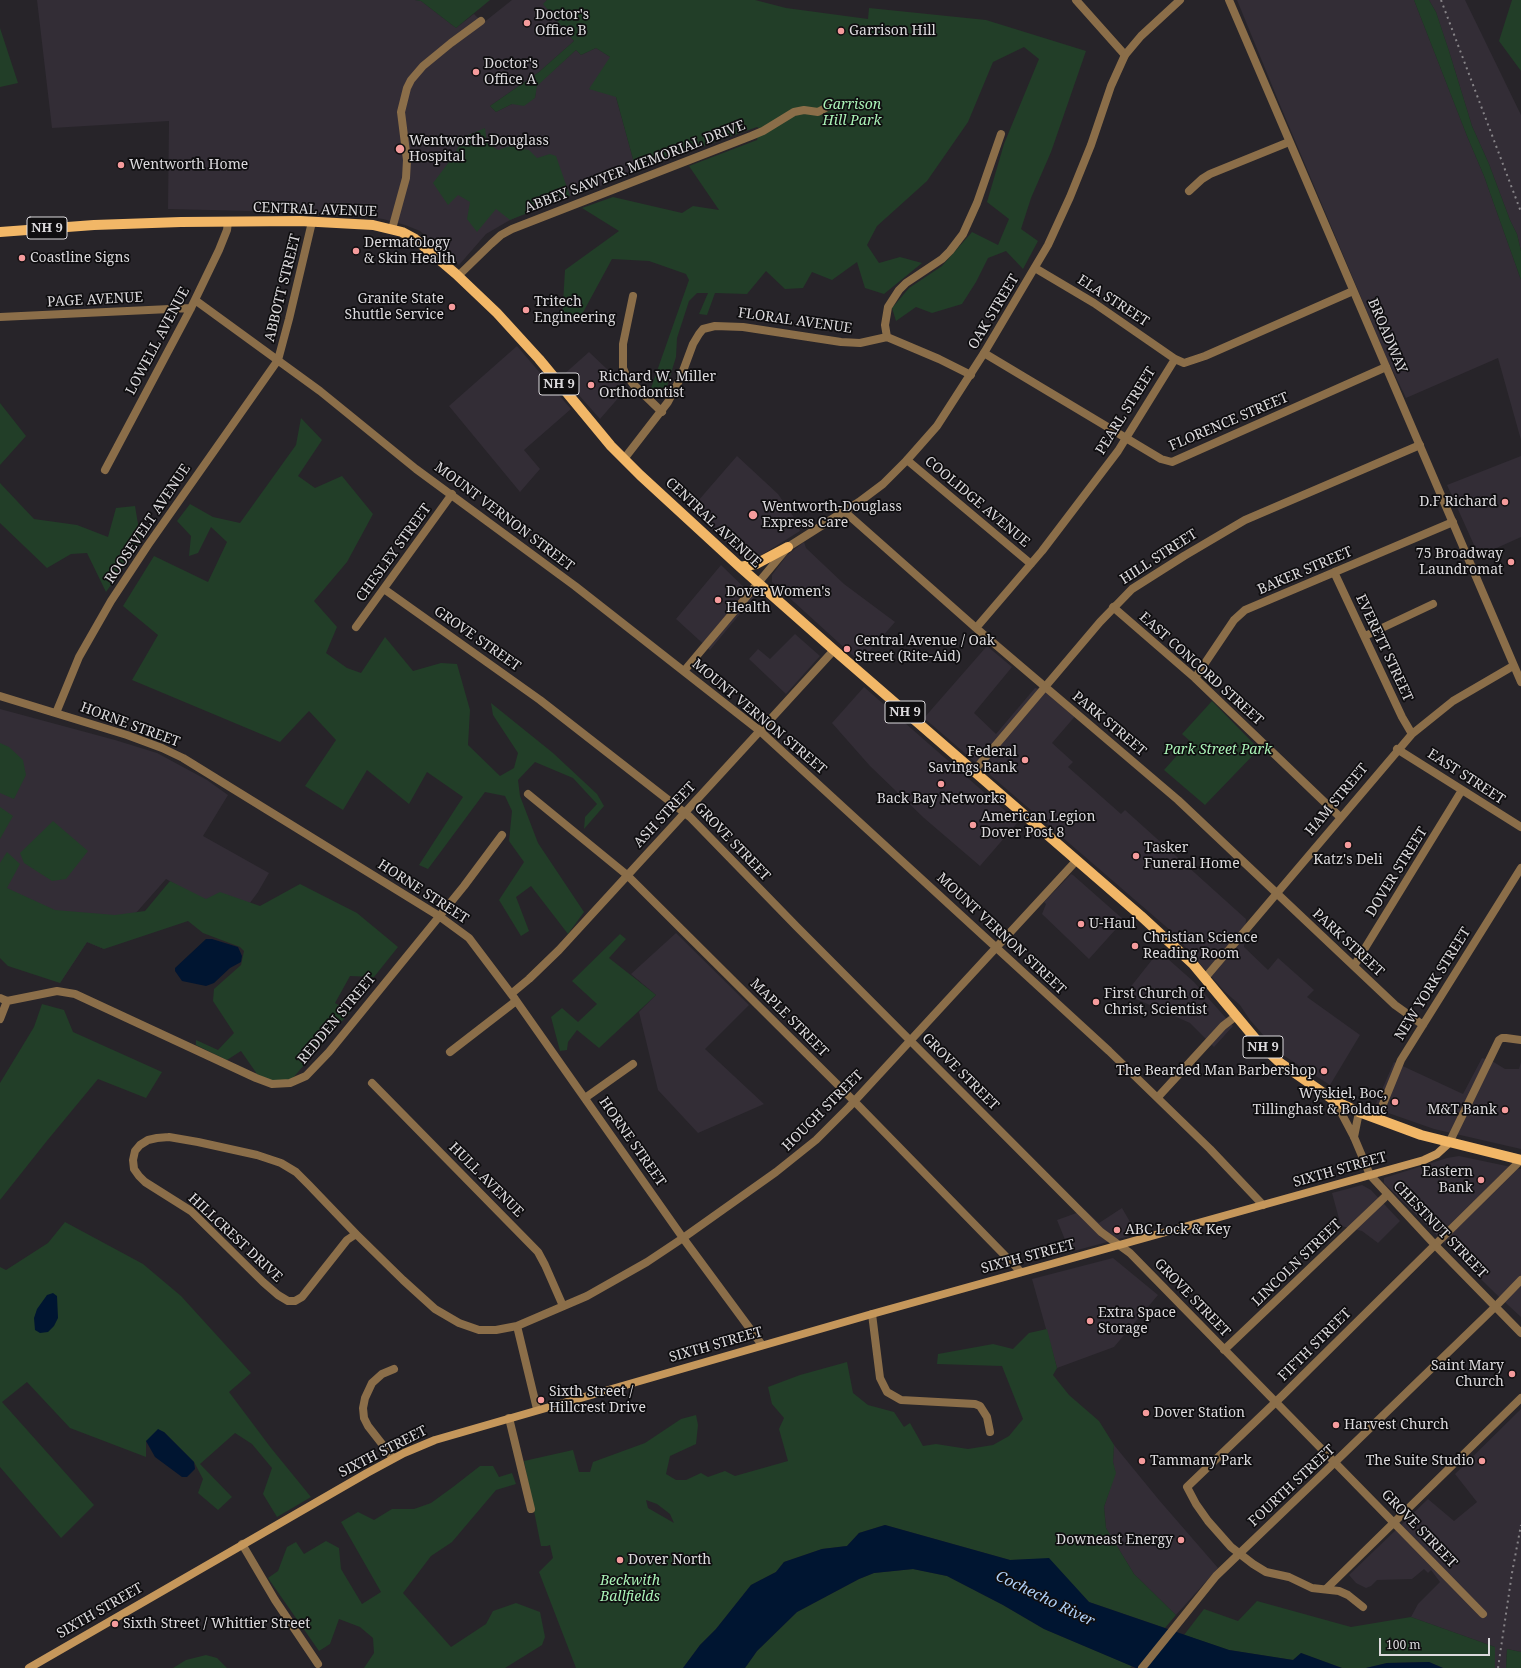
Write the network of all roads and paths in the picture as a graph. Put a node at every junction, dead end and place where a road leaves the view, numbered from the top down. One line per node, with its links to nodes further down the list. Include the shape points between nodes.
1 (1076, 0): 5 (street)
2 (1180, 0): 5 (street, OAK STREET, via 1141,36)
3 (1229, 0): 8 (street, BROADWAY)
4 (481, 21): 12 (street, via 427,63 407,88 401,112 407,160 406,178)
5 (1124, 56): 14 (street, OAK STREET, via 1110,86 1091,145 1070,196)
6 (831, 105): 15 (street, ABBEY SAWYER MEMORIAL DRIVE, via 818,112 794,112 751,136 512,229 491,244)
7 (1001, 134): 20 (street, via 977,203 963,234 942,258 899,290 888,307 885,326)
8 (1290, 142): 9 (street, via 1210,174); 16 (street, BROADWAY)
9 (1189, 191)
10 (228, 222): 11 (main road, CENTRAL AVENUE / NH 9); 13 (main road, CENTRAL AVENUE / NH 9, via 94,225); 18 (street, LOWELL AVENUE, via 219,250)
11 (312, 222): 12 (main road, CENTRAL AVENUE / NH 9, via 373,225); 23 (street, ABBOTT STREET)
12 (392, 229): 15 (main road, CENTRAL AVENUE / NH 9, via 416,239)
13 (0, 232)
14 (1035, 268): 21 (street, OAK STREET); 22 (street, ELA STREET, via 1094,303)
15 (458, 276): 29 (main road, CENTRAL AVENUE / NH 9, via 515,333)
16 (1353, 291): 22 (street, PEARL STREET, via 1188,363); 24 (street, BROADWAY)
17 (633, 296): 26 (street, via 623,344 623,368 633,384)
18 (193, 304): 19 (street, PAGE AVENUE); 23 (street, MOUNT VERNON STREET); 31 (street, LOWELL AVENUE)
19 (0, 317)
20 (887, 337): 25 (street); 26 (street, FLORAL AVENUE, via 860,343 743,327 715,326 704,329 698,334 674,393)
21 (984, 353): 25 (street, OAK STREET); 27 (street, FLORENCE STREET)
22 (1174, 359): 27 (street, PEARL STREET)
23 (278, 360): 32 (street, MOUNT VERNON STREET); 53 (street, ROOSEVELT AVENUE, via 111,601 79,657)
24 (1386, 367): 27 (street, FLORENCE STREET, via 1178,460 1166,461); 28 (street, BROADWAY)
25 (971, 375): 30 (street, OAK STREET, via 938,426)
26 (662, 412): 29 (street)
27 (1127, 438): 36 (street, PEARL STREET)
28 (1420, 445): 34 (street, BROADWAY); 42 (street, HILL STREET, via 1231,527 1142,581)
29 (624, 460): 37 (main road, CENTRAL AVENUE / NH 9)
30 (907, 460): 33 (street, OAK STREET, via 878,488); 36 (street, COOLIDGE AVENUE)
31 (104, 470)
32 (452, 494): 40 (street, CHESLEY STREET); 48 (street, MOUNT VERNON STREET)
33 (845, 512): 35 (street, OAK STREET); 44 (street, PARK STREET)
34 (1453, 522): 38 (street, BAKER STREET); 47 (street, BROADWAY)
35 (788, 547): 37 (main road, via 756,564); 39 (street, OAK STREET)
36 (1031, 564): 44 (street, PEARL STREET)
37 (740, 568): 39 (main road, CENTRAL AVENUE / NH 9)
38 (1334, 572): 45 (street, EVERETT STREET); 49 (street, BAKER STREET, via 1239,614)
39 (758, 583): 46 (main road, CENTRAL AVENUE / NH 9); 48 (street, OAK STREET)
40 (384, 589): 43 (street, CHESLEY STREET); 60 (street, GROVE STREET, via 540,700)
41 (1433, 604): 45 (street)
42 (1113, 607): 49 (street, EAST CONCORD STREET); 51 (street, HILL STREET)
43 (356, 627)
44 (976, 628): 51 (street, PARK STREET)
45 (1365, 636): 55 (street, EVERETT STREET)
46 (834, 650): 54 (street, ASH STREET); 57 (main road, CENTRAL AVENUE / NH 9)
47 (1514, 666): 50 (street, BROADWAY); 55 (street, HAM STREET, via 1453,701)
48 (684, 671): 54 (street, MOUNT VERNON STREET)
49 (1195, 678): 61 (street, EAST CONCORD STREET)
50 (1521, 682)
51 (1045, 687): 57 (street, HILL STREET); 67 (street, PARK STREET, via 1178,800)
52 (0, 696): 53 (street, HORNE STREET)
53 (56, 713): 68 (street, HORNE STREET, via 162,748 197,766)
54 (760, 731): 60 (street, ASH STREET); 69 (street, MOUNT VERNON STREET)
55 (1412, 734): 56 (street, HAM STREET)
56 (1398, 749): 58 (street, EAST STREET); 61 (street, HAM STREET)
57 (973, 772): 64 (main road, CENTRAL AVENUE / NH 9)
58 (1462, 790): 62 (street, EAST STREET); 70 (street, DOVER STREET)
59 (528, 794): 66 (street, MAPLE STREET)
60 (686, 812): 66 (street, ASH STREET); 78 (street, GROVE STREET)
61 (1340, 817): 67 (street, HAM STREET)
62 (1521, 827)
63 (502, 835): 68 (street, REDDEN STREET)
64 (1076, 861): 69 (street, HOUGH STREET); 71 (main road, CENTRAL AVENUE / NH 9, via 1141,916)
65 (1521, 868): 77 (street, NEW YORK STREET)
66 (627, 875): 72 (street, ASH STREET, via 559,950); 85 (street, MAPLE STREET)
67 (1277, 894): 70 (street, PARK STREET); 71 (street, HAM STREET)
68 (439, 916): 72 (street, HORNE STREET, via 472,941); 73 (street, REDDEN STREET, via 329,1052 306,1076 290,1083 272,1084 256,1078 75,994 57,991)
69 (996, 948): 78 (street, HOUGH STREET); 83 (street, MOUNT VERNON STREET)
70 (1354, 966): 77 (street, PARK STREET, via 1395,1005)
71 (1205, 978): 75 (main road, CENTRAL AVENUE / NH 9)
72 (511, 994): 74 (street, HORNE STREET)
73 (4, 999): 76 (street)
74 (516, 1001): 80 (street); 84 (street, HORNE STREET)
75 (1236, 1016): 83 (street, via 1223,1026); 86 (main road, CENTRAL AVENUE / NH 9, via 1279,1062)
76 (0, 1019)
77 (1422, 1026): 88 (street, NEW YORK STREET, via 1396,1069)
78 (910, 1040): 85 (street, HOUGH STREET); 98 (street, GROVE STREET, via 1100,1232)
79 (1521, 1040): 90 (street, via 1499,1040)
80 (450, 1052)
81 (633, 1064): 84 (street)
82 (372, 1083): 101 (street, HULL AVENUE, via 538,1252)
83 (1158, 1097): 94 (street, MOUNT VERNON STREET)
84 (586, 1098): 96 (street, HORNE STREET)
85 (854, 1101): 96 (street, HOUGH STREET, via 800,1155); 99 (street, MAPLE STREET)
86 (1335, 1101): 87 (main road, CENTRAL AVENUE / NH 9); 89 (street, CHESTNUT STREET)
87 (1359, 1112): 88 (main road, CENTRAL AVENUE / NH 9); 89 (street)
88 (1377, 1119): 90 (main road, CENTRAL AVENUE / NH 9)
89 (1354, 1137): 92 (street, CHESTNUT STREET)
90 (1449, 1143): 91 (main road, CENTRAL AVENUE / NH 9); 92 (main road, SIXTH STREET, via 1437,1154 1424,1160)
91 (1521, 1160): 97 (street, FIFTH STREET)
92 (1370, 1175): 93 (street, CHESTNUT STREET); 94 (main road, SIXTH STREET)
93 (1387, 1195): 97 (street, CHESTNUT STREET); 107 (street, LINCOLN STREET)
94 (1263, 1205): 98 (main road, SIXTH STREET)
95 (356, 1234): 95 (street, HILLCREST DRIVE, via 296,1172 274,1160 169,1137 148,1140 135,1152 134,1169 145,1182 191,1211 263,1282 288,1301 302,1297 347,1240); 104 (street, HILLCREST DRIVE, via 403,1280 445,1315 479,1330)
96 (683, 1238): 101 (street, HOUGH STREET, via 620,1278); 106 (street, HORNE STREET)
97 (1435, 1245): 102 (street, CHESTNUT STREET); 110 (street, FIFTH STREET)
98 (1118, 1246): 99 (main road, SIXTH STREET); 107 (street, GROVE STREET, via 1130,1253)
99 (1021, 1272): 103 (main road, SIXTH STREET)
100 (1521, 1280): 102 (street, FOURTH STREET)
101 (563, 1306): 104 (street, HOUGH STREET)
102 (1496, 1306): 105 (street, CHESTNUT STREET); 115 (street, FOURTH STREET)
103 (872, 1314): 106 (main road, SIXTH STREET); 113 (street, via 880,1378 887,1392 901,1400 975,1404 980,1406 987,1417)
104 (517, 1326): 111 (street)
105 (1521, 1332)
106 (762, 1345): 111 (main road, SIXTH STREET)
107 (1224, 1350): 110 (street, GROVE STREET)
108 (394, 1370): 114 (street, via 382,1374 372,1383 363,1408 368,1426)
109 (1521, 1398): 117 (street)
110 (1276, 1402): 115 (street, GROVE STREET); 119 (street, FIFTH STREET, via 1187,1487 1208,1521)
111 (536, 1409): 112 (main road, SIXTH STREET)
112 (509, 1418): 114 (main road, SIXTH STREET, via 435,1440); 116 (street)
113 (990, 1432)
114 (393, 1458): 118 (main road, SIXTH STREET)
115 (1335, 1462): 117 (street, GROVE STREET); 119 (street, FOURTH STREET)
116 (531, 1509)
117 (1393, 1522): 120 (street); 122 (street, GROVE STREET)
118 (242, 1544): 123 (street, via 275,1600); 124 (main road, SIXTH STREET)
119 (1239, 1554): 120 (street, via 1266,1572 1288,1577 1312,1588); 125 (street, FOURTH STREET, via 1207,1586)
120 (1326, 1589): 121 (street, via 1348,1595)
121 (1363, 1607)
122 (1483, 1614)
123 (318, 1664)
124 (29, 1668)
125 (1142, 1668)

